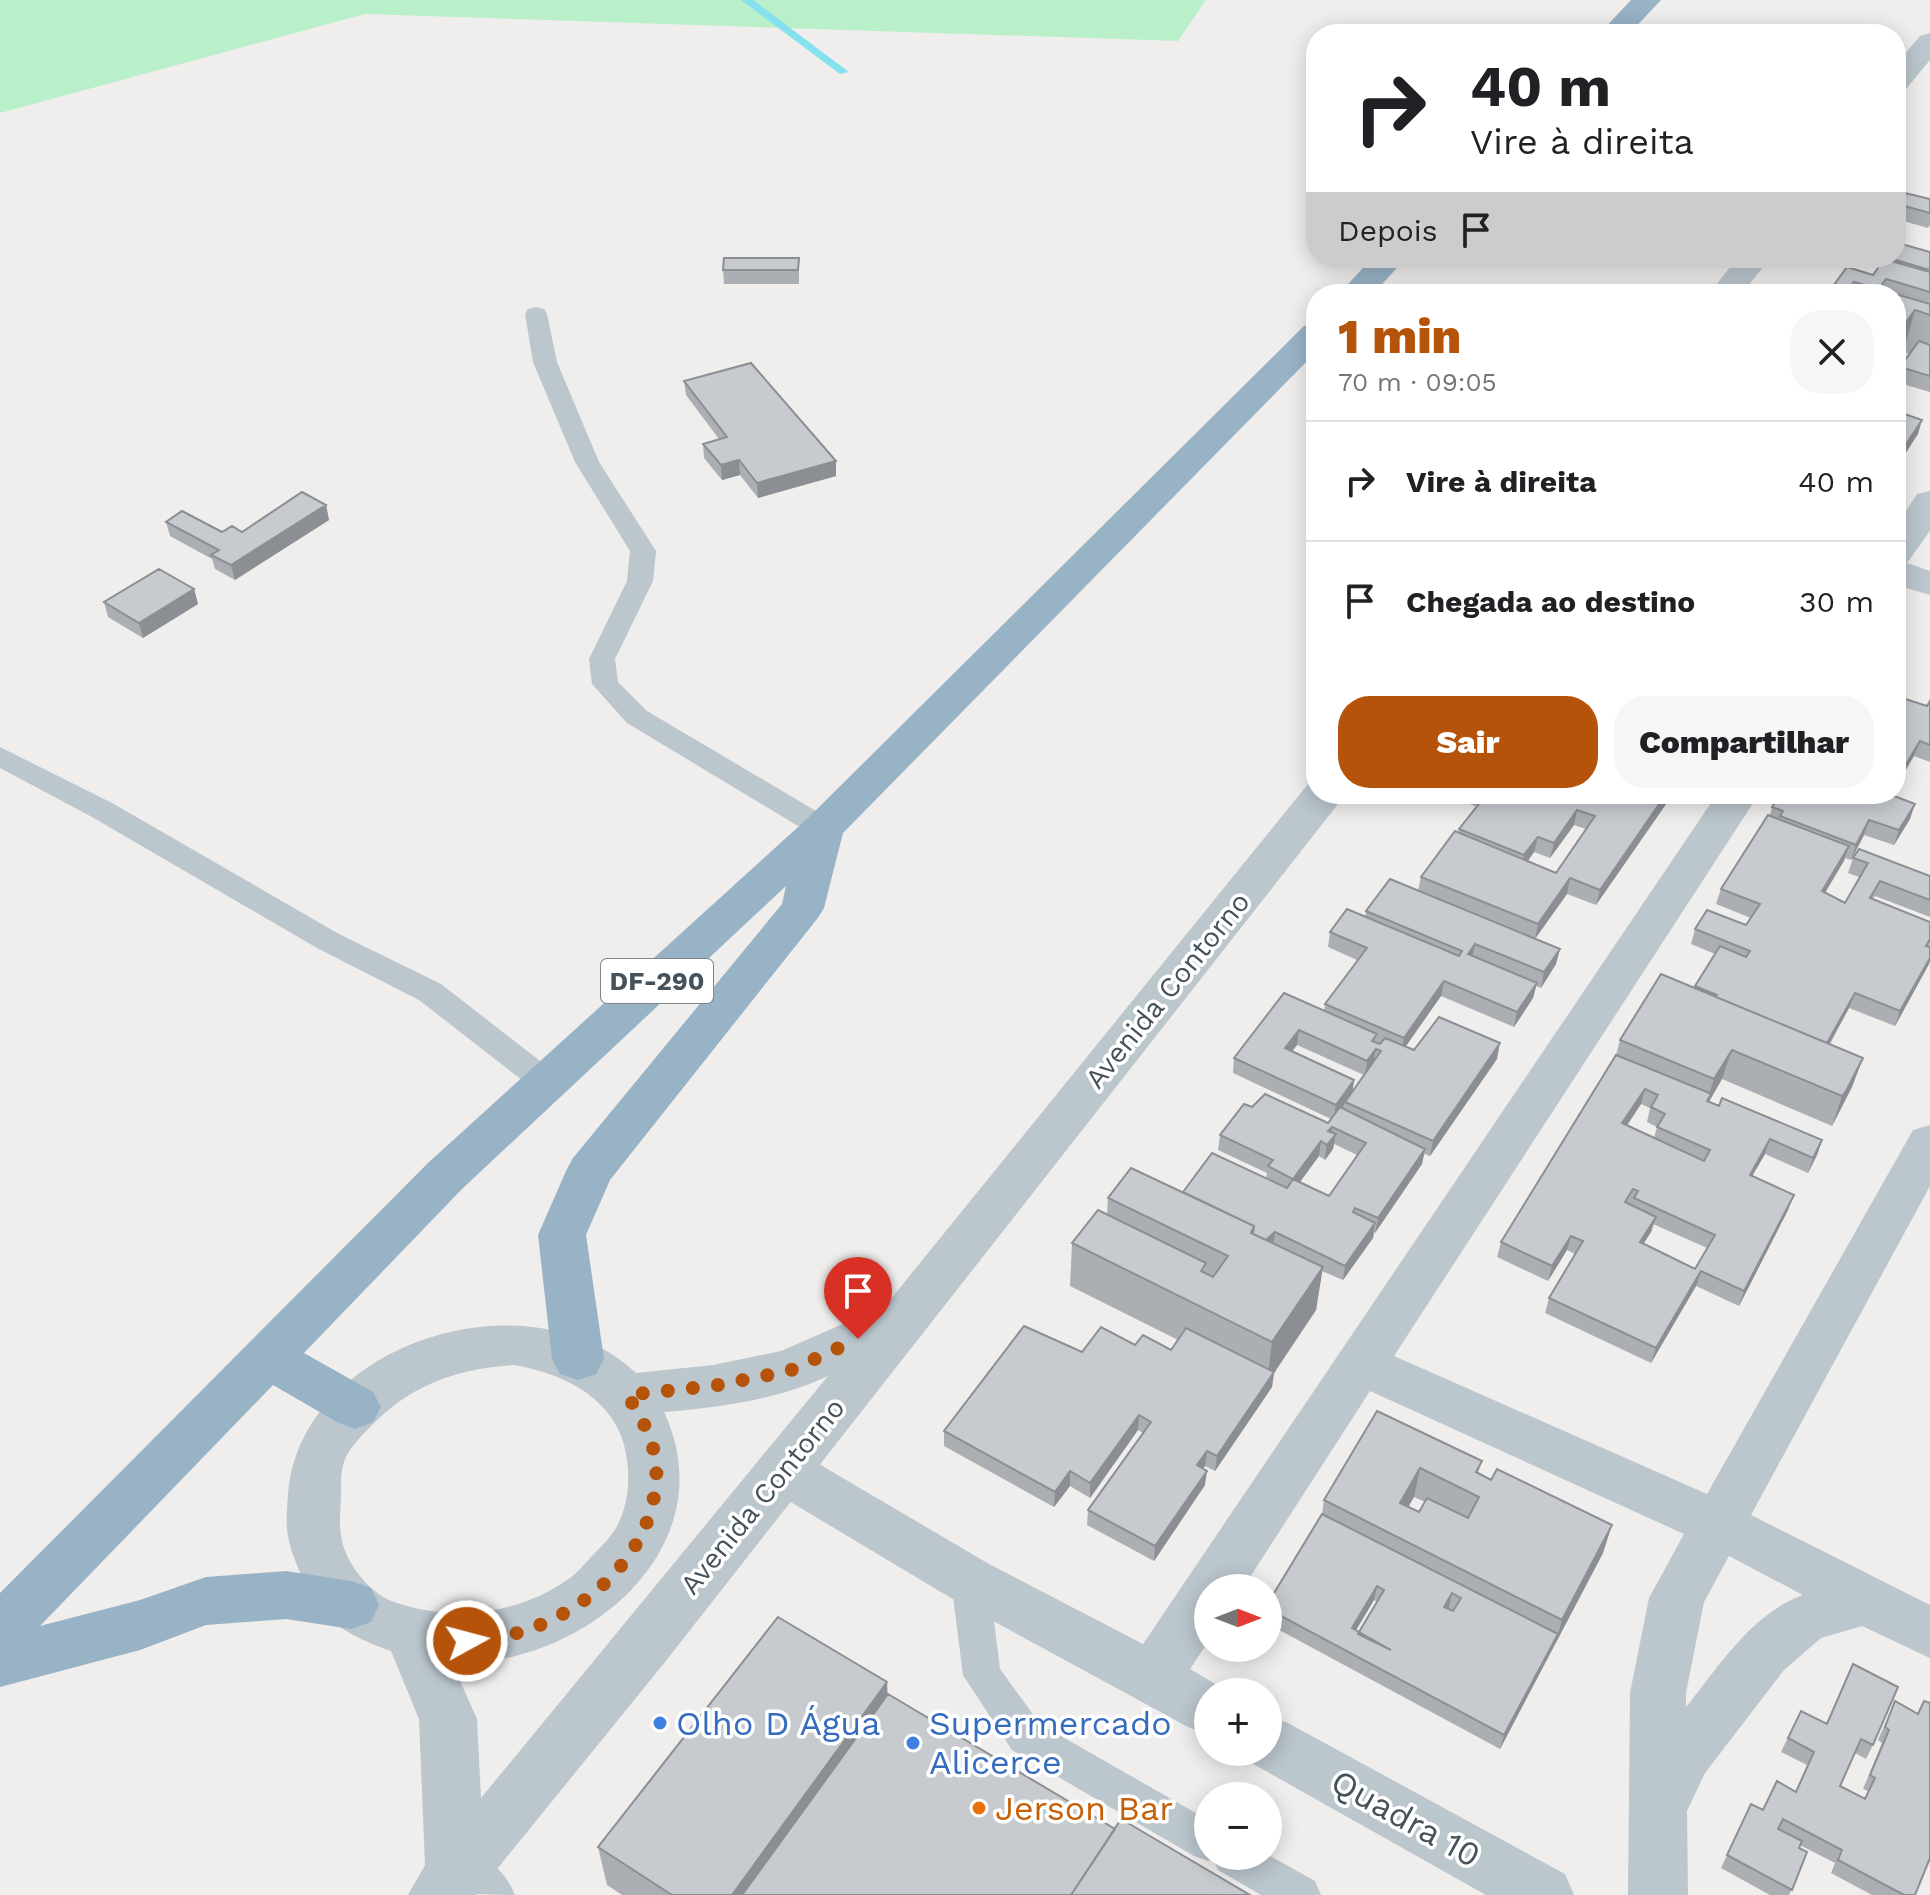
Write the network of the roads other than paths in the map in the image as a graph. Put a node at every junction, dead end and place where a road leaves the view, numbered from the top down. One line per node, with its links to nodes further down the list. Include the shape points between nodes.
1 (1647, 0): 2 (highway)
2 (1623, 24)
3 (1930, 42): 4 (street)
4 (1906, 71)
5 (1380, 268): 7 (highway)
6 (1746, 268): 8 (street)
7 (1365, 284)
8 (1733, 284)
9 (536, 314): 18 (lane, via 545,362 587,462 643,551 640,581 602,659 605,684 637,717)
10 (1306, 343): 18 (highway, DF-290)
11 (1930, 502): 12 (street)
12 (1906, 539)
13 (1906, 576): 14 (street)
14 (1930, 584)
15 (0, 756): 19 (lane, via 328,941 430,992)
16 (1315, 804): 21 (street, Avenida Contorno)
17 (1731, 804): 24 (street)
18 (823, 828): 19 (highway, DF-290); 23 (highway, via 802,908 590,1171 562,1235)
19 (547, 1083): 22 (highway, DF-290, via 445,1176)
20 (1930, 1143): 28 (street)
21 (905, 1317): 25 (street, via 789,1371); 27 (street, Avenida Contorno)
22 (268, 1357): 26 (highway); 36 (highway, DF-290)
23 (578, 1359): 25 (street); 26 (street, via 514,1344 457,1350 412,1366)
24 (1361, 1364): 28 (street); 30 (street)
25 (627, 1395): 29 (street, via 653,1448 657,1479 651,1510)
26 (355, 1407): 33 (street, via 317,1462 309,1524 314,1554)
27 (783, 1470): 31 (street); 34 (street, Avenida Contorno)
28 (1718, 1524): 32 (street); 43 (street, via 1677,1598 1658,1693)
29 (619, 1569): 34 (street); 38 (street, via 560,1616 524,1631 487,1640)
30 (1221, 1574)
31 (970, 1581): 40 (street); 44 (lane, via 982,1675 1026,1737)
32 (1866, 1600): 37 (street); 43 (street, via 1804,1619 1764,1652 1685,1754)
33 (351, 1605): 38 (street, via 379,1624); 39 (highway, via 286,1595 206,1601 140,1625)
34 (672, 1609): 46 (street, Avenida Contorno)
35 (1194, 1615): 40 (street)
36 (0, 1630)
37 (1930, 1633)
38 (413, 1636): 46 (street, via 448,1719)
39 (0, 1662)
40 (1153, 1678): 41 (street)
41 (1194, 1701)
42 (1282, 1750): 48 (street, Quadra 10)
43 (1656, 1815): 49 (street)
44 (1194, 1834)
45 (1256, 1870): 47 (lane)
46 (460, 1888)
47 (1300, 1895)
48 (1544, 1895)
49 (1658, 1895)

